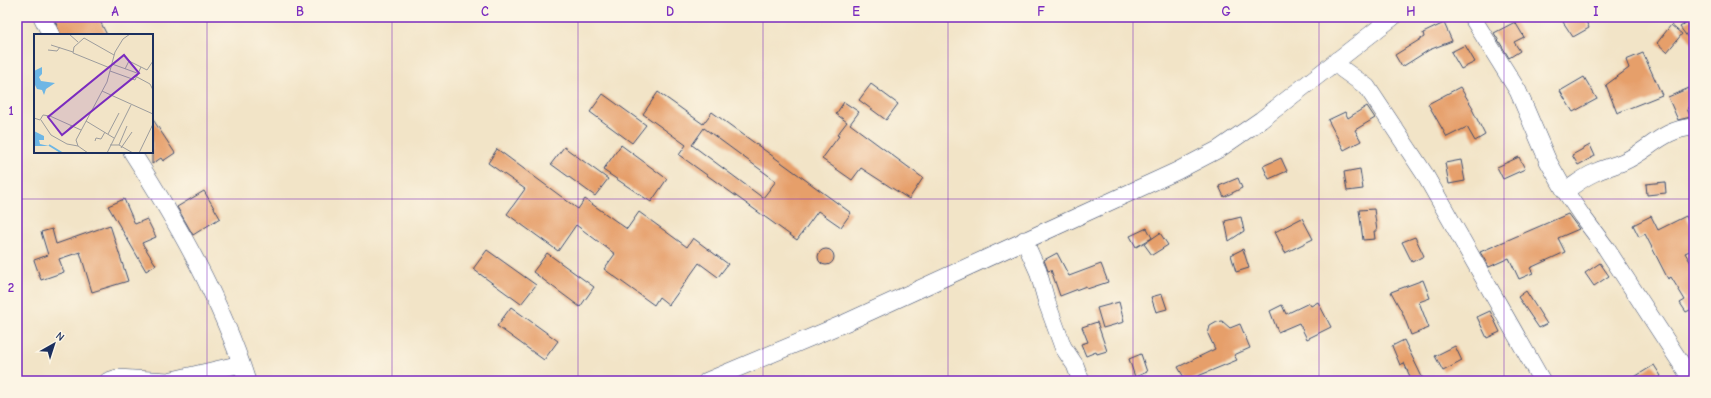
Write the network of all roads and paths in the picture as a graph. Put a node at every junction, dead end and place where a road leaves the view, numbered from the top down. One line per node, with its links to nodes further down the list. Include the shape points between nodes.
1 (42, 17): 4 (street)
2 (1472, 17): 8 (street, via 1518,91 1548,161)
3 (1384, 20): 5 (street)
4 (50, 34)
5 (1337, 60): 9 (street, via 1261,120 1219,149 1177,171); 17 (street, via 1342,69 1367,88 1424,173)
6 (1694, 127): 8 (street, via 1681,128 1665,134 1639,154 1594,173)
7 (133, 153): 10 (street, via 193,254 223,315)
8 (1565, 191): 11 (street, via 1606,248)
9 (1024, 240): 15 (street, via 845,323); 16 (street, via 1038,271 1063,347 1075,365)
10 (242, 364): 13 (street); 14 (street)
11 (1690, 377)
12 (108, 381): 13 (street, via 117,378)
13 (168, 381)
14 (247, 381)
15 (707, 381)
16 (1081, 381)
17 (1542, 381)

